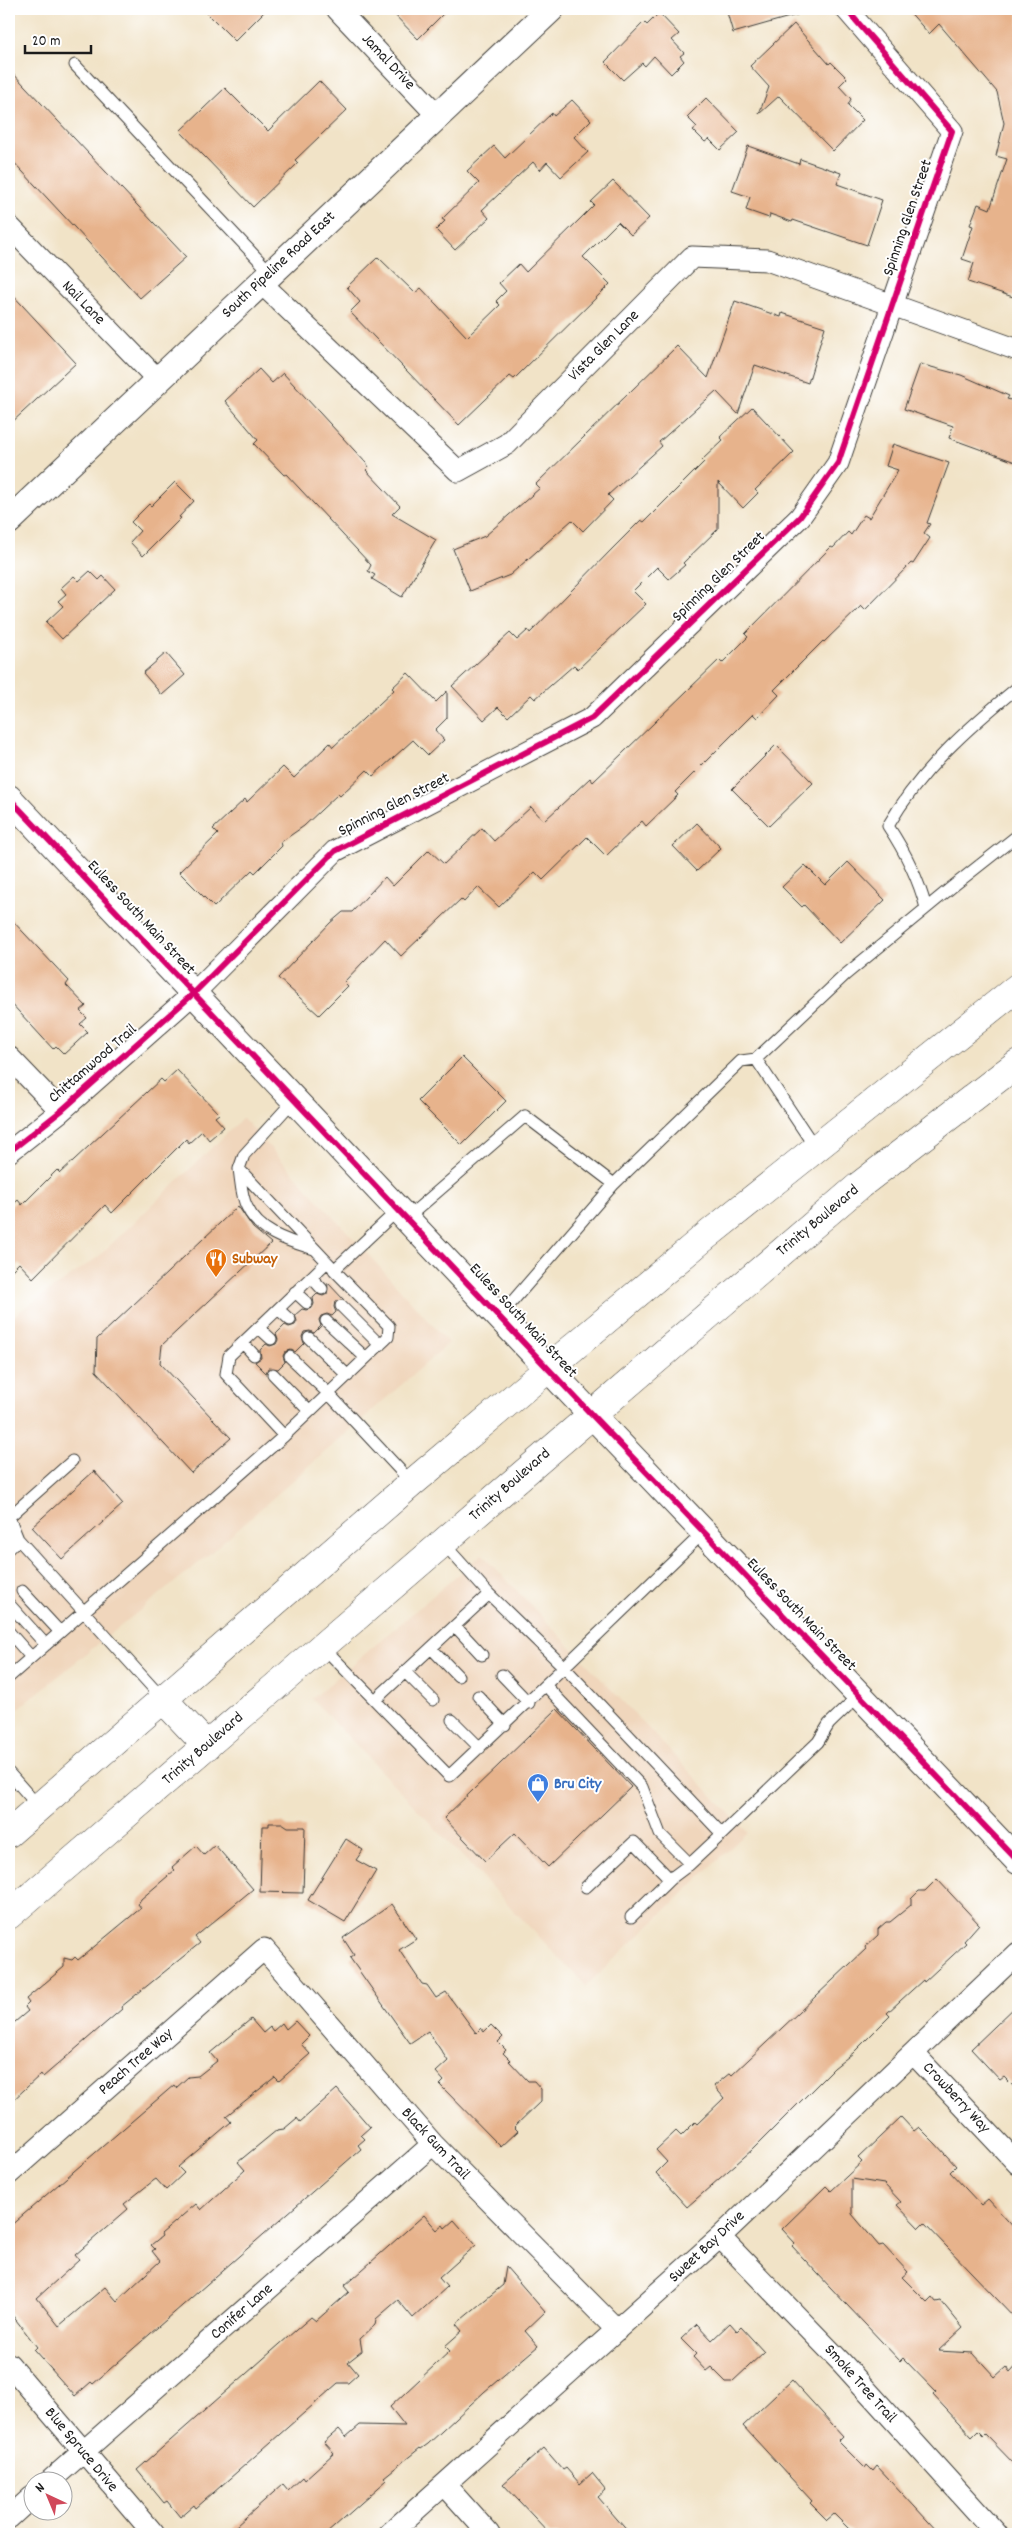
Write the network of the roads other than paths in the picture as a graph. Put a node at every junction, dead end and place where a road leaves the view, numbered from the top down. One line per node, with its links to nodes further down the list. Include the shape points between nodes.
1 (338, 9): 5 (street, Jamal Drive)
2 (551, 9): 5 (street, South Pipeline Road East)
3 (846, 9): 8 (street, Spinning Glen Street, via 952,131)
4 (75, 65): 7 (lane)
5 (438, 116): 7 (street, South Pipeline Road East)
6 (9, 226): 10 (street, Nail Lane)
7 (265, 278): 8 (street, Vista Glen Lane, via 458,471 507,444 692,257 767,260); 10 (street, South Pipeline Road East)
8 (892, 306): 9 (street, Vista Glen Lane); 17 (street, Spinning Glen Street, via 838,462 800,517 592,718 335,851)
9 (1018, 350)
10 (158, 380): 11 (street, South Pipeline Road East)
11 (9, 522)
12 (1018, 687): 15 (lane, via 967,728 903,800 888,826 907,853)
13 (9, 798): 17 (street, Euless South Main Street)
14 (1018, 835): 15 (lane)
15 (926, 908): 19 (lane, via 846,975)
16 (1018, 987): 23 (main road)
17 (194, 993): 21 (street, Euless South Main Street); 22 (street, Chittamwood Trail)
18 (9, 1057): 22 (street)
19 (756, 1059): 23 (lane); 26 (lane, via 740,1061)
20 (1018, 1063): 52 (main road, Trinity Boulevard, via 860,1185)
21 (294, 1100): 25 (lane, via 244,1155); 27 (street, Euless South Main Street)
22 (61, 1111): 24 (street, Chittamwood Trail)
23 (816, 1149): 47 (main road, via 700,1241)
24 (9, 1152)
25 (239, 1169): 28 (lane); 28 (lane, via 244,1199 254,1217 279,1238)
26 (614, 1184): 27 (lane, via 526,1116); 36 (lane)
27 (403, 1214): 29 (lane); 36 (street, Euless South Main Street)
28 (315, 1250): 29 (lane)
29 (331, 1266): 30 (lane); 43 (lane, via 389,1326 388,1337)
30 (311, 1277): 31 (lane); 32 (lane)
31 (322, 1289)
32 (296, 1292): 33 (lane); 35 (lane)
33 (307, 1303)
34 (342, 1306): 43 (lane)
35 (278, 1309): 37 (lane); 39 (lane)
36 (499, 1317): 47 (street, Euless South Main Street)
37 (290, 1320)
38 (326, 1321): 46 (lane)
39 (259, 1328): 41 (lane); 42 (lane)
40 (309, 1338): 49 (lane)
41 (271, 1339)
42 (243, 1343): 44 (lane); 53 (lane, via 229,1356 226,1374)
43 (380, 1344): 46 (lane)
44 (254, 1355)
45 (290, 1357): 50 (lane)
46 (366, 1358): 49 (lane)
47 (549, 1369): 52 (street, Euless South Main Street); 55 (main road)
48 (273, 1374): 51 (lane)
49 (348, 1376): 50 (lane)
50 (329, 1394): 51 (lane); 55 (lane)
51 (309, 1412): 53 (lane)
52 (591, 1414): 56 (street, Euless South Main Street); 58 (main road, Trinity Boulevard)
53 (284, 1436): 63 (lane)
54 (72, 1461): 57 (lane, via 9,1517)
55 (412, 1483): 80 (main road)
56 (704, 1532): 72 (lane); 78 (street, Euless South Main Street)
57 (18, 1539): 59 (lane); 63 (lane)
58 (442, 1543): 61 (lane); 68 (main road, Trinity Boulevard)
59 (9, 1548)
60 (22, 1591): 66 (lane)
61 (489, 1594): 64 (lane); 72 (lane)
62 (9, 1604): 67 (lane)
63 (83, 1613): 66 (lane); 80 (lane)
64 (455, 1626): 69 (lane); 70 (lane)
65 (9, 1632): 71 (lane)
66 (60, 1632): 67 (lane)
67 (46, 1645): 71 (lane)
68 (322, 1646): 81 (lane); 86 (main road, Trinity Boulevard)
69 (431, 1648): 73 (lane); 76 (lane)
70 (482, 1654)
71 (31, 1657): 74 (lane)
72 (564, 1668): 77 (lane); 91 (lane)
73 (405, 1672): 81 (lane); 82 (lane)
74 (10, 1673)
75 (502, 1674): 83 (lane)
76 (458, 1676)
77 (546, 1686): 83 (lane); 93 (lane, via 642,1787 660,1834)
78 (859, 1695): 91 (lane, via 829,1724 818,1742); 92 (street, Euless South Main Street)
79 (478, 1696): 85 (lane)
80 (162, 1698): 86 (main road); 89 (main road)
81 (375, 1700): 87 (lane, via 449,1776)
82 (433, 1700)
83 (529, 1702): 85 (lane)
84 (452, 1720): 87 (lane)
85 (505, 1725): 87 (lane)
86 (206, 1746): 96 (main road, Trinity Boulevard)
87 (480, 1748)
88 (9, 1773): 89 (lane)
89 (38, 1806): 90 (main road)
90 (9, 1833)
91 (722, 1834): 93 (lane)
92 (1018, 1861)
93 (690, 1864): 94 (lane)
94 (670, 1879): 95 (lane, via 634,1842); 97 (lane)
95 (586, 1887)
96 (9, 1915)
97 (631, 1917)
98 (264, 1949): 101 (street, Black Gum Trail); 103 (street, Peach Tree Way)
99 (1018, 1953): 100 (street, Sweet Bay Drive)
100 (914, 2054): 102 (street, Crowberry Way); 104 (street, Sweet Bay Drive)
101 (433, 2144): 105 (street, Black Gum Trail); 107 (street, Conifer Lane)
102 (1018, 2164)
103 (9, 2174)
104 (720, 2237): 105 (street, Sweet Bay Drive); 115 (street, Smoke Tree Trail, via 842,2363)
105 (617, 2330): 109 (street, Sweet Bay Drive)
106 (9, 2364): 107 (street, Blue Spruce Drive)
107 (83, 2453): 108 (street, Conifer Lane); 112 (street, Blue Spruce Drive)
108 (63, 2470)
109 (445, 2485): 113 (street, Sweet Bay Drive); 114 (street)
110 (22, 2506): 111 (street)
111 (9, 2518)
112 (154, 2534)
113 (390, 2534)
114 (489, 2534)
115 (998, 2534)

